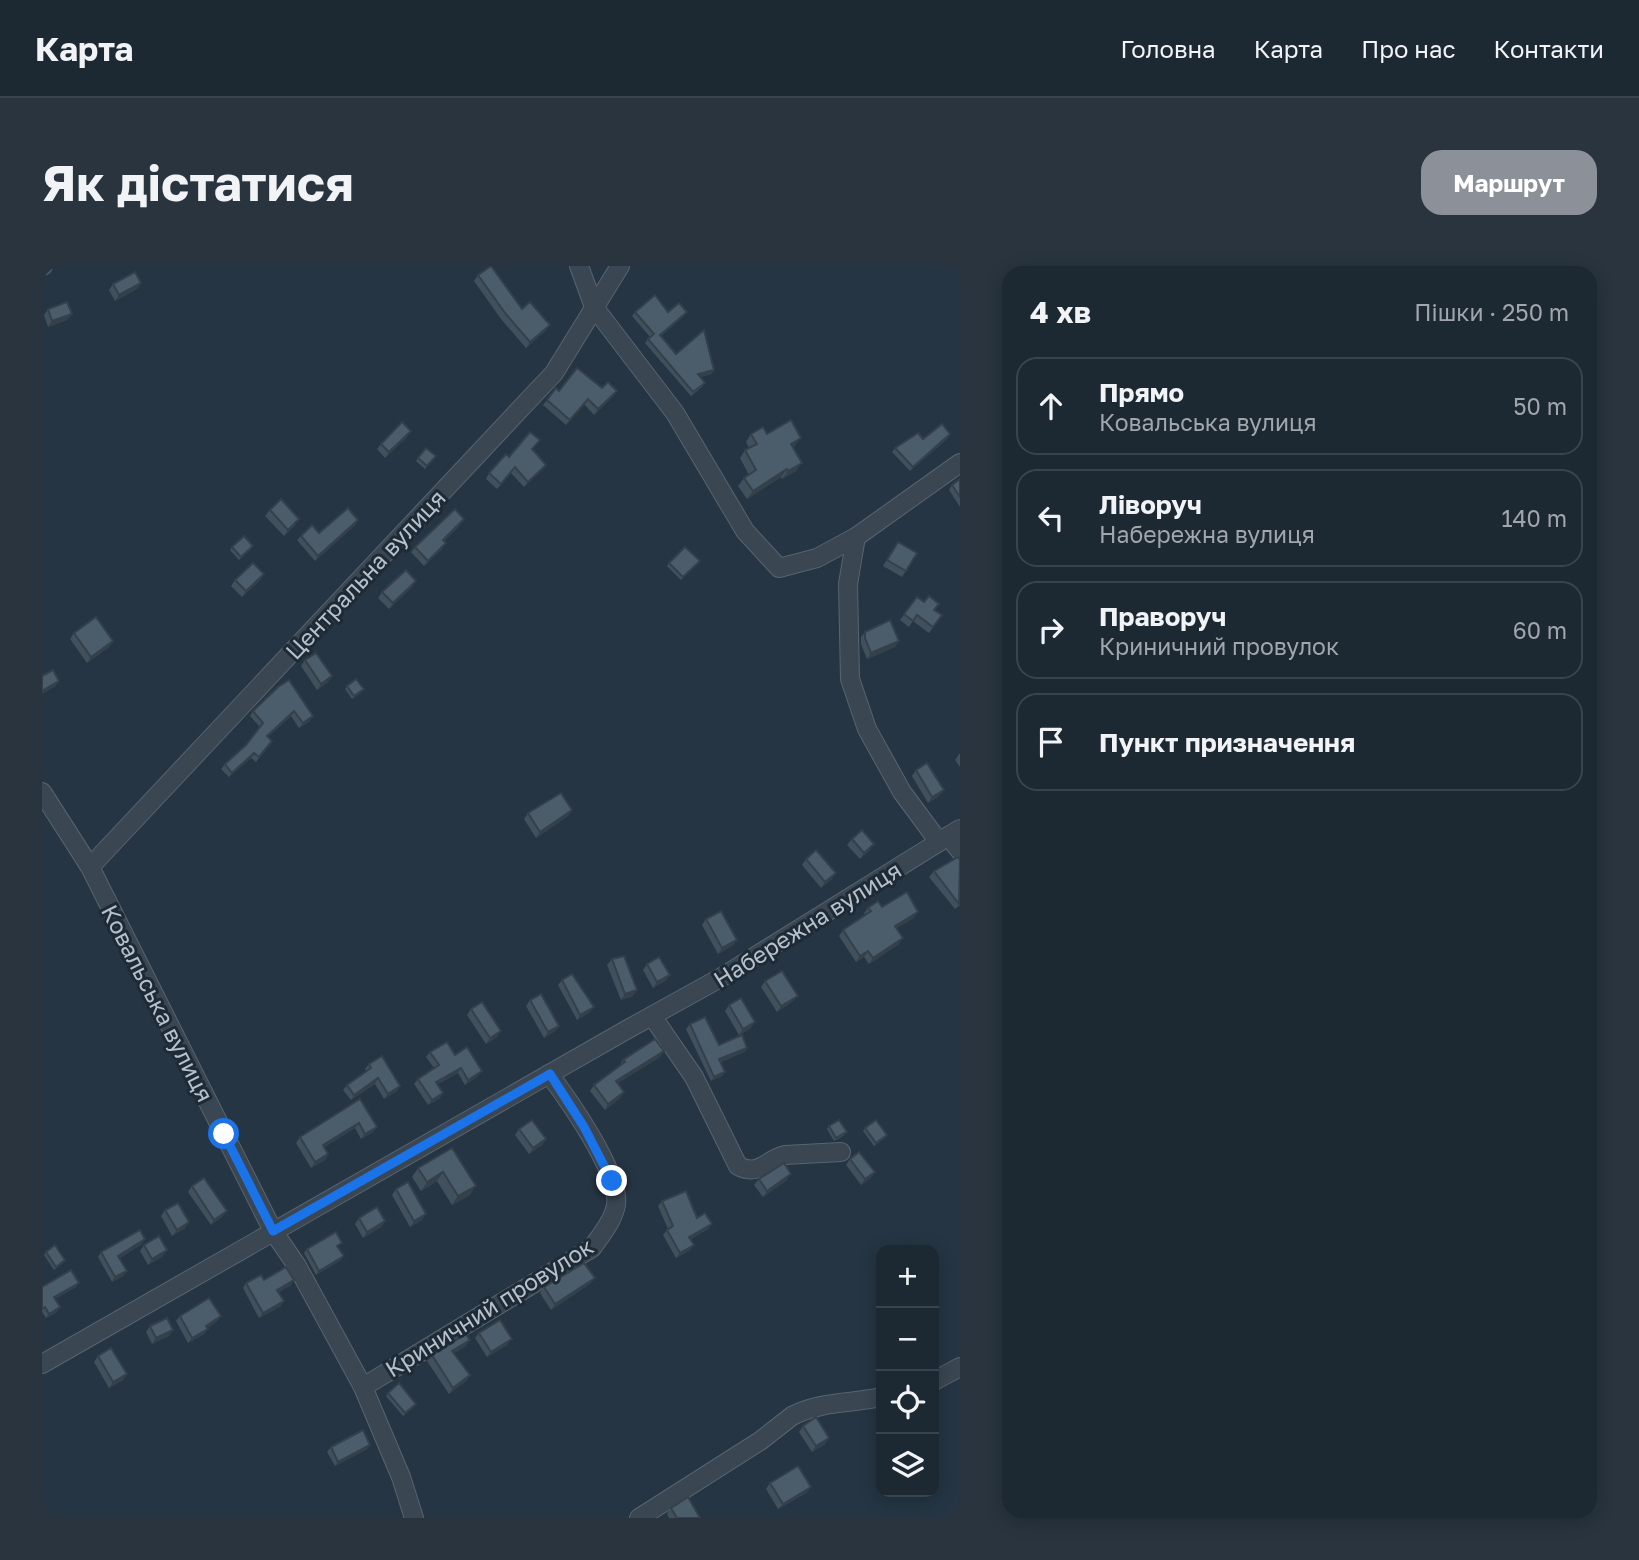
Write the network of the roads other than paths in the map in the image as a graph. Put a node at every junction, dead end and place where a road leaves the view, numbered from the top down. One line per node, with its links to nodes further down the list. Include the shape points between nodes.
1 (579, 266): 3 (street)
2 (620, 266): 3 (street, Центральна вулиця)
3 (594, 307): 5 (street, via 675,413 745,531 779,568 817,558); 9 (street, Центральна вулиця, via 554,373)
4 (960, 463): 5 (street)
5 (856, 537): 7 (street, via 848,584 850,679 867,729 902,792)
6 (42, 792): 9 (street, Ковальська вулиця)
7 (949, 836): 8 (street); 10 (street, Набережна вулиця)
8 (960, 851)
9 (90, 867): 13 (street, Ковальська вулиця)
10 (652, 1016): 11 (street, Набережна вулиця); 12 (street, via 694,1077 738,1166 750,1171 785,1155)
11 (550, 1074): 13 (street, Набережна вулиця); 17 (street, Криничний провулок, via 606,1165 616,1202 611,1219 592,1248)
12 (841, 1152)
13 (273, 1231): 14 (street, Набережна вулиця); 17 (street, Ковальська вулиця)
14 (42, 1364)
15 (960, 1367): 16 (street)
16 (939, 1378)
17 (363, 1387): 19 (street, Ковальська вулиця)
18 (876, 1398): 20 (street, via 836,1402 792,1416)
19 (414, 1518)
20 (639, 1518)

